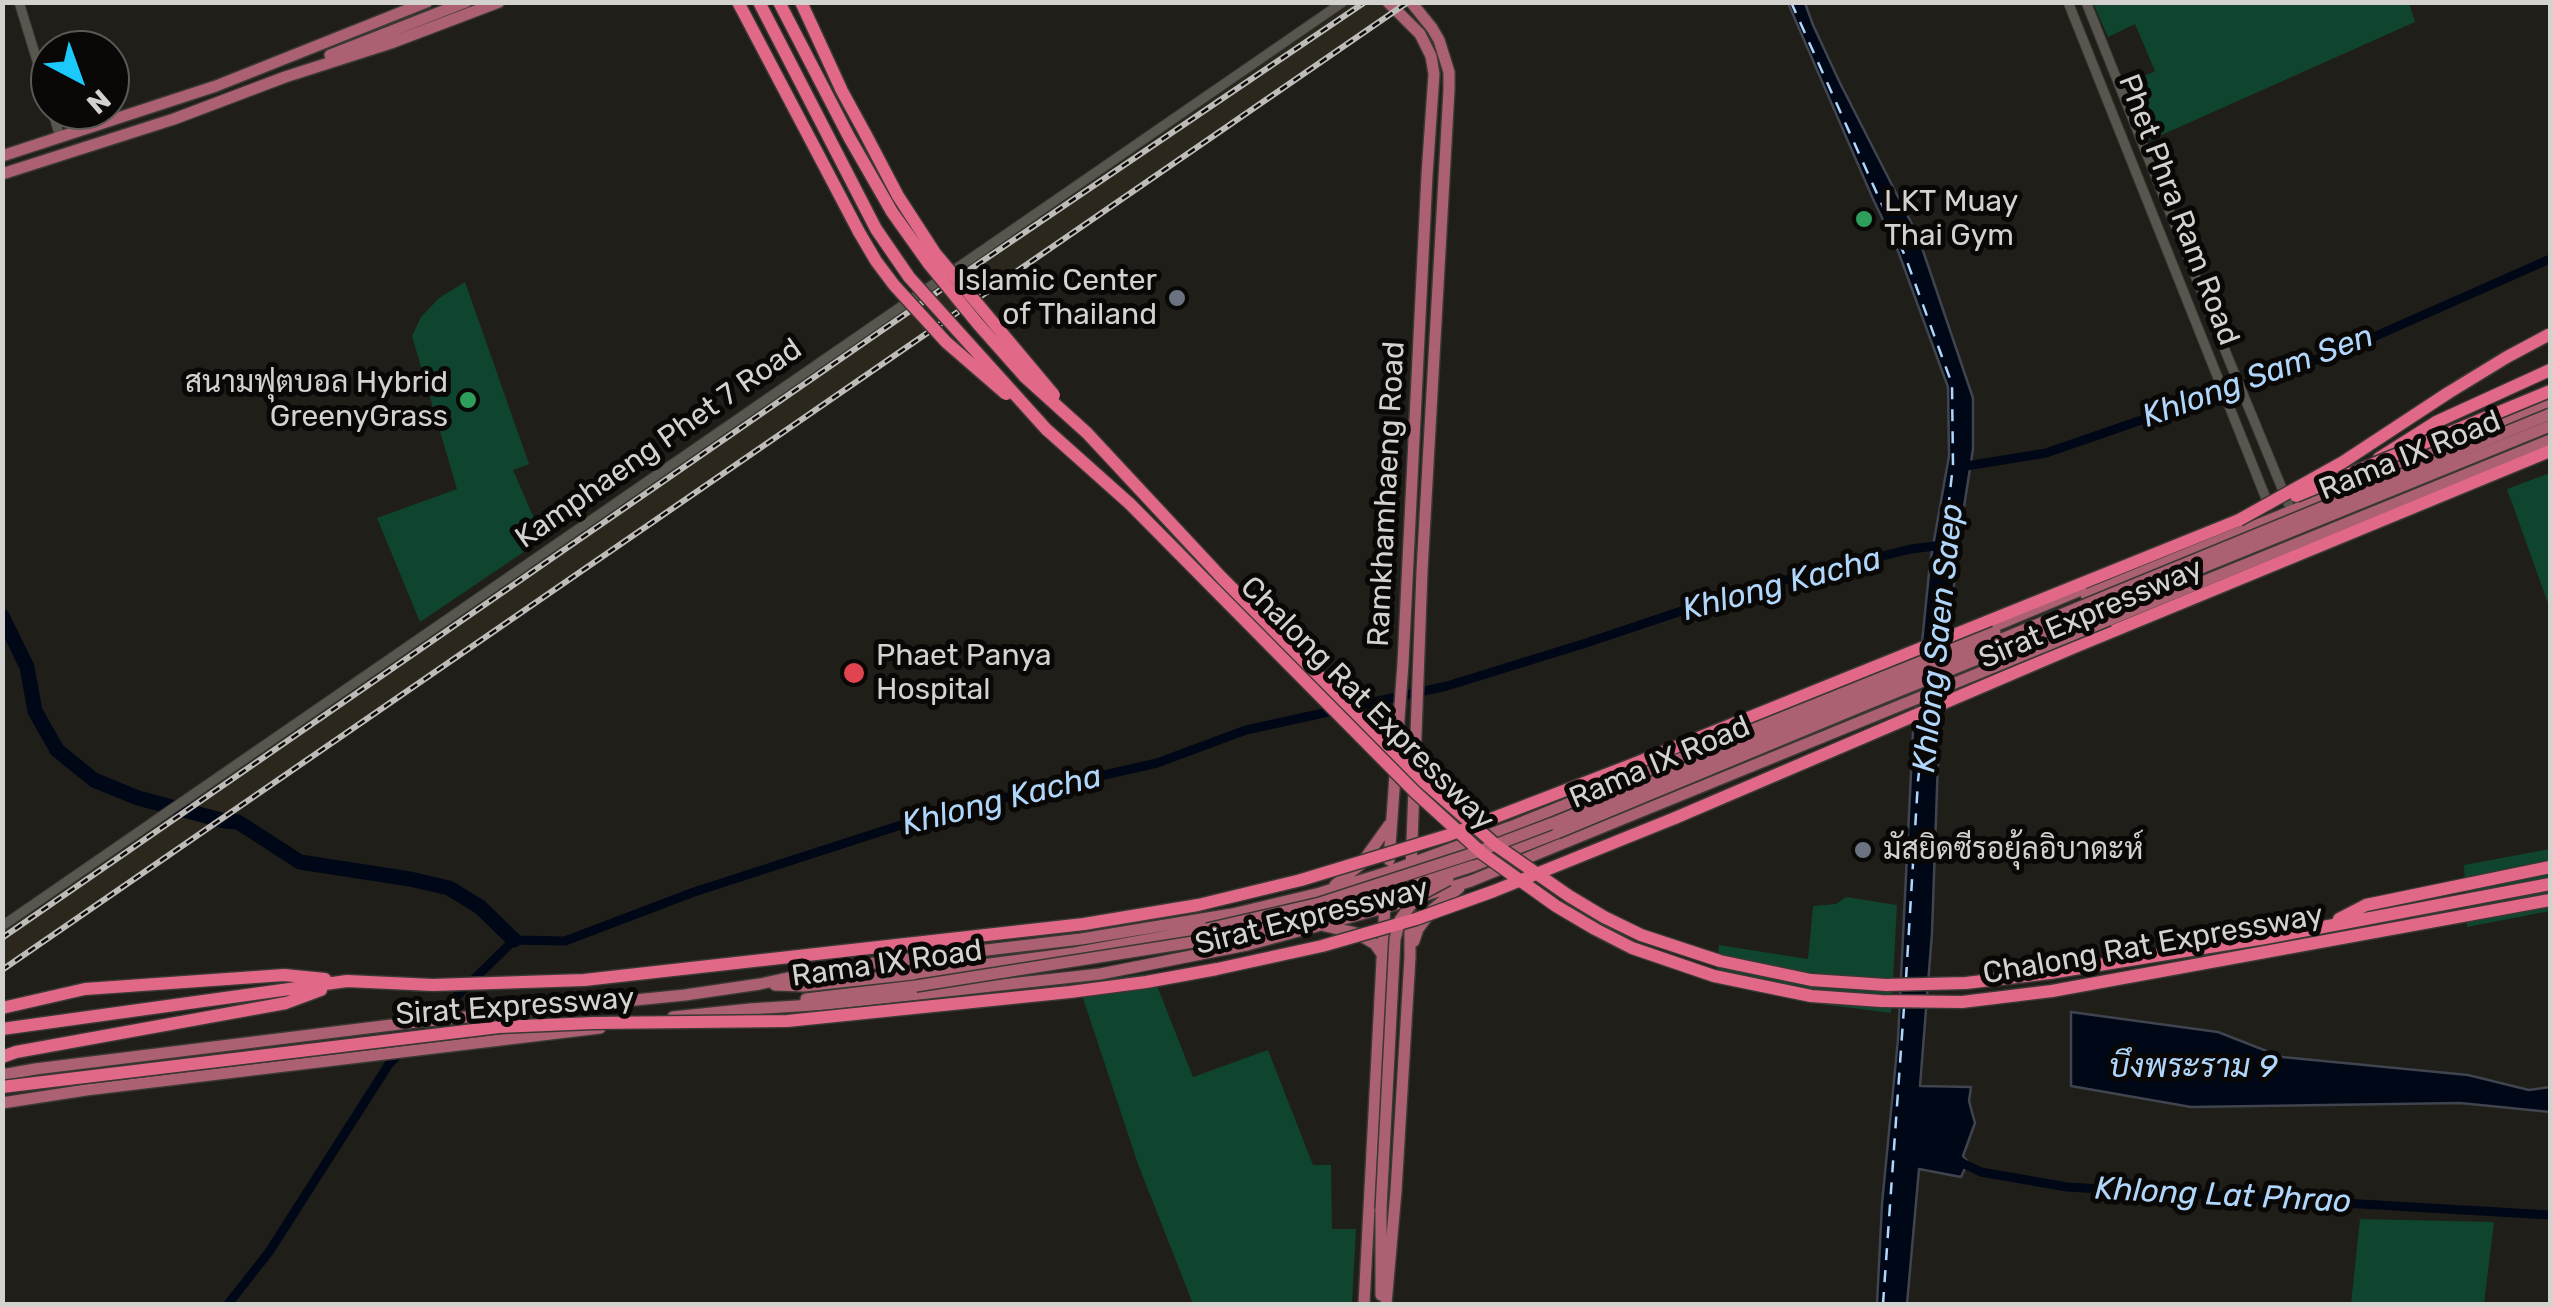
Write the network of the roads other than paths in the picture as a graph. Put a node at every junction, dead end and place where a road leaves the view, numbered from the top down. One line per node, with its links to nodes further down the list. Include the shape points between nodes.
1 (18, 2): 14 (street)
2 (427, 2): 17 (main road, via 216,86)
3 (466, 2): 15 (main road)
4 (498, 2): 15 (main road)
5 (738, 2): 30 (highway, bridge, via 876,261 946,342)
6 (759, 2): 30 (highway, Chalong Rat Expressway, bridge, via 876,229 909,277)
7 (779, 2): 31 (highway, Chalong Rat Expressway, bridge, via 892,212 1025,378)
8 (802, 2): 31 (highway, bridge, via 898,196 936,253)
9 (1343, 2): 60 (street, Kamphaeng Phet 7 Road)
10 (1388, 2): 19 (main road, Ramkhamhaeng Road, via 1420,34 1431,56)
11 (1410, 2): 20 (main road, Ramkhamhaeng Road, via 1446,56)
12 (2068, 2): 23 (street, Phet Phra Ram Road)
13 (2086, 2): 22 (street, Phet Phra Ram Road)
14 (30, 40)
15 (285, 77): 21 (main road)
16 (58, 130): 17 (street)
17 (60, 138): 18 (main road)
18 (2, 156)
19 (1428, 156): 20 (main road); 41 (main road, Ramkhamhaeng Road)
20 (1446, 157): 40 (main road, Ramkhamhaeng Road)
21 (2, 174)
22 (2202, 288): 23 (street); 34 (street, Phet Phra Ram Road)
23 (2185, 295): 38 (street, Phet Phra Ram Road)
24 (2550, 334): 39 (highway, bridge)
25 (2550, 370): 35 (highway, via 2436,422)
26 (2550, 391): 39 (highway, Sirat Expressway, bridge)
27 (2550, 405): 35 (main road, Rama IX Road)
28 (2550, 414): 66 (main road, Rama IX Road, bridge, via 1474,853 1241,922)
29 (2550, 426): 50 (main road, Rama IX Road, bridge)
30 (1046, 428): 57 (highway, Chalong Rat Expressway, bridge, via 1483,854 1595,929 1714,976 1812,996 1962,1002)
31 (1087, 434): 62 (highway, Chalong Rat Expressway, bridge, via 1424,782 1512,856 1641,935 1720,961 1812,980 1886,985 2033,975)
32 (2550, 440): 42 (main road, Rama IX Road)
33 (2550, 451): 76 (highway, Sirat Expressway, bridge, via 1586,855 1416,919 1322,946 1070,992 786,1021 499,1027)
34 (2282, 487): 36 (main road); 37 (street, Phet Phra Ram Road)
35 (2329, 496): 36 (main road, Rama IX Road)
36 (2306, 505): 37 (main road, Rama IX Road)
37 (2292, 511): 38 (main road, Rama IX Road); 42 (street, Phet Phra Ram Road)
38 (2274, 518): 43 (street, Phet Phra Ram Road); 44 (main road, Rama IX Road)
39 (2238, 520): 67 (highway, Sirat Expressway, bridge, via 1468,828 1249,894 1084,924 584,980 433,986)
40 (1424, 535): 41 (main road); 46 (main road, Ramkhamhaeng Road)
41 (1410, 536): 47 (main road, Ramkhamhaeng Road)
42 (2304, 540): 43 (main road, Rama IX Road)
43 (2286, 548): 45 (main road, Rama IX Road)
44 (2147, 571): 45 (main road, via 2102,582 1974,635 1964,660 1980,680 1990,680 2124,624); 48 (main road, Rama IX Road, bridge)
45 (2157, 600): 53 (main road, Rama IX Road, bridge)
46 (1413, 821): 48 (main road, via 1423,838); 49 (main road, Ramkhamhaeng Road)
47 (1392, 822): 52 (main road, Ramkhamhaeng Road); 55 (main road, via 1361,864)
48 (1444, 851): 49 (main road, Rama IX Road)
49 (1412, 863): 52 (main road, Rama IX Road); 56 (main road, Ramkhamhaeng Road)
50 (1473, 866): 66 (main road, Rama IX Road, bridge, via 1244,934); 79 (main road, bridge, via 1410,906 1395,939 1381,1209)
51 (2550, 866): 62 (highway, via 2366,905)
52 (1388, 872): 55 (main road, Rama IX Road); 58 (main road, Ramkhamhaeng Road)
53 (1471, 881): 56 (main road, Rama IX Road); 65 (main road, via 1433,909)
54 (2550, 884): 62 (highway, Chalong Rat Expressway)
55 (1320, 893): 59 (main road, Rama IX Road)
56 (1410, 900): 58 (main road, Rama IX Road); 65 (main road, Ramkhamhaeng Road)
57 (2550, 900)
58 (1384, 908): 61 (main road, Rama IX Road); 64 (main road, Ramkhamhaeng Road)
59 (1196, 921): 63 (main road, via 1212,934); 68 (main road, Rama IX Road, via 832,968)
60 (2, 926)
61 (1322, 926): 63 (main road, Rama IX Road); 64 (main road, via 1356,932)
62 (2323, 927)
63 (1211, 953): 70 (main road, Rama IX Road, via 1100,974)
64 (1382, 954): 78 (main road, Ramkhamhaeng Road)
65 (1410, 957): 79 (main road, Ramkhamhaeng Road)
66 (914, 980): 68 (main road, Rama IX Road); 70 (main road, Rama IX Road)
67 (347, 981): 69 (highway, via 284,975 85,989); 71 (highway, Sirat Expressway); 73 (highway, via 286,1003)
68 (760, 984): 72 (main road, Rama IX Road)
69 (2, 1008)
70 (750, 1009): 74 (main road, Rama IX Road)
71 (3, 1029)
72 (247, 1043): 74 (main road); 75 (main road, Rama IX Road)
73 (2, 1058)
74 (249, 1072): 77 (main road, Rama IX Road)
75 (2, 1075)
76 (2, 1086)
77 (2, 1103)
78 (1364, 1304)
79 (1384, 1304)

